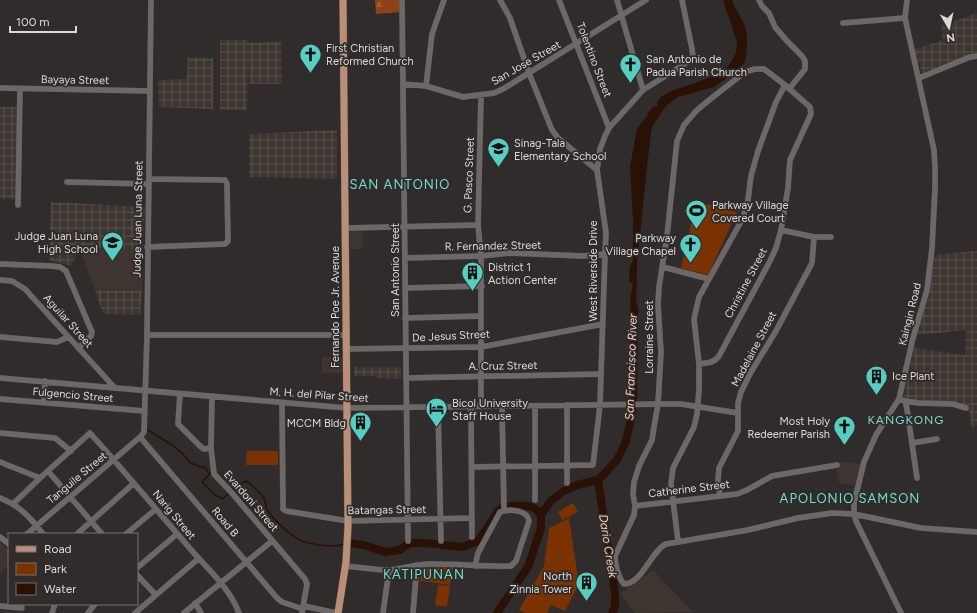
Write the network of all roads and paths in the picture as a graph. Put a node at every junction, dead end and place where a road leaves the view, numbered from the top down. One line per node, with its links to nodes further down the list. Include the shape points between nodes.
1 (151, 0): 25 (street, Judge Juan Luna Street)
2 (343, 0): 34 (main road, Fernando Poe Jr. Avenue)
3 (402, 0): 19 (street, San Antonio Street)
4 (444, 0): 20 (street, via 432,34)
5 (500, 0): 17 (street, via 510,18)
6 (559, 0): 15 (street, Tolentino Street)
7 (617, 0): 12 (street)
8 (646, 0): 12 (street, San Jose Street)
9 (682, 0): 24 (street, West Riverside Drive, via 692,57 689,62)
10 (759, 0): 21 (street, via 775,27 805,61 805,69)
11 (907, 0): 13 (street, Kaingin Road)
12 (622, 15): 15 (street, San Jose Street); 24 (street)
13 (905, 18): 14 (street); 18 (street, Kaingin Road)
14 (843, 24)
15 (577, 44): 17 (street, San Jose Street); 27 (street, Tolentino Street)
16 (977, 56): 18 (street)
17 (529, 73): 26 (street, San Jose Street, via 498,92); 28 (street, via 552,130)
18 (918, 78): 70 (street, Kaingin Road, via 934,150 932,248 927,290 913,340)
19 (403, 84): 20 (street, San Jose Street); 33 (street, San Antonio Street)
20 (426, 86): 26 (street, San Jose Street, via 463,97)
21 (787, 87): 35 (street, Christine Street, via 810,107 810,114 790,160); 43 (street, Lorraine Street, via 764,70 745,72 697,110 684,125 677,141); 44 (street, via 776,102 758,151 743,218)
22 (0, 88): 23 (street, Bayaya Street)
23 (20, 89): 25 (street, Bayaya Street); 31 (street)
24 (643, 90): 27 (street, West Riverside Drive)
25 (150, 91): 29 (street, Judge Juan Luna Street)
26 (481, 96): 32 (street, G. Pasco Street)
27 (609, 128): 28 (street, West Riverside Drive, via 600,149)
28 (597, 170): 39 (street, West Riverside Drive, via 606,233)
29 (149, 181): 30 (street); 38 (street, Judge Juan Luna Street); 38 (street, via 222,179 227,182 227,243)
30 (67, 182)
31 (18, 205)
32 (478, 225): 33 (street); 40 (street, G. Pasco Street)
33 (404, 227): 34 (street); 41 (street, San Antonio Street)
34 (346, 228): 52 (main road, Fernando Poe Jr. Avenue)
35 (781, 230): 36 (street); 59 (street, Christine Street, via 770,262 719,356 712,362)
36 (814, 237): 37 (street); 86 (street, Madelaine Street, via 812,263 741,392)
37 (831, 237)
38 (147, 247): 51 (street, Judge Juan Luna Street)
39 (605, 254): 40 (street, R. Fernandez Street, via 583,256 510,253); 50 (street, West Riverside Drive)
40 (481, 256): 41 (street, R. Fernandez Street); 46 (street, G. Pasco Street)
41 (405, 258): 47 (street, San Antonio Street)
42 (0, 264): 56 (street, via 60,267 66,271 92,332)
43 (662, 267): 44 (street); 73 (street, Lorraine Street, via 658,305 661,352)
44 (709, 279): 59 (street, via 699,297 694,319)
45 (0, 280): 53 (street, Aguilar Street, via 12,281 25,288)
46 (482, 286): 47 (street); 48 (street, G. Pasco Street)
47 (405, 288): 49 (street, San Antonio Street)
48 (481, 316): 49 (street); 55 (street, G. Pasco Street)
49 (405, 318): 57 (street, San Antonio Street)
50 (603, 324): 55 (street, De Jesus Street); 60 (street, West Riverside Drive)
51 (147, 335): 52 (street); 66 (street, Judge Juan Luna Street)
52 (346, 335): 58 (main road, Fernando Poe Jr. Avenue)
53 (68, 337): 54 (street, via 57,342); 56 (street, Aguilar Street)
54 (0, 338)
55 (481, 347): 57 (street, De Jesus Street); 61 (street, G. Pasco Street)
56 (78, 348): 65 (street, Aguilar Street)
57 (405, 348): 58 (street, De Jesus Street); 63 (street, San Antonio Street)
58 (346, 349): 80 (main road, Fernando Poe Jr. Avenue)
59 (699, 364): 79 (street)
60 (601, 374): 61 (street, A. Cruz Street); 75 (street, West Riverside Drive)
61 (482, 377): 63 (street, A. Cruz Street); 77 (street, G. Pasco Street)
62 (0, 378): 64 (street, M. H. del Pilar Street)
63 (406, 378): 81 (street, San Antonio Street)
64 (46, 381): 65 (street, M. H. del Pilar Street); 71 (street)
65 (114, 387): 66 (street, M. H. del Pilar Street)
66 (144, 390): 67 (street, M. H. del Pilar Street); 85 (street, Judge Juan Luna Street)
67 (180, 394): 68 (street, M. H. del Pilar Street); 91 (street, via 178,424 204,449)
68 (212, 396): 72 (street, M. H. del Pilar Street); 91 (street, Evardoni Street)
69 (0, 399): 71 (street, Fulgencio Street)
70 (902, 400): 84 (street, via 953,404); 90 (street, via 907,409); 114 (street, Kaingin Road, via 881,426 871,445 856,493)
71 (44, 402): 85 (street, Fulgencio Street)
72 (282, 403): 80 (street, M. H. del Pilar Street); 118 (street, Batangas Street, via 283,509 288,512)
73 (658, 404): 75 (street, M. H. del Pilar Street); 79 (street, M. H. del Pilar Street); 111 (street, Lorraine Street, via 652,440 634,482)
74 (567, 405): 75 (street, M. H. del Pilar Street); 76 (street, M. H. del Pilar Street); 97 (street)
75 (600, 405): 97 (street, West Riverside Drive, via 593,465)
76 (535, 406): 78 (street, M. H. del Pilar Street); 96 (street)
77 (481, 407): 78 (street, M. H. del Pilar Street); 83 (street, M. H. del Pilar Street)
78 (502, 407): 98 (street)
79 (698, 407): 86 (street, M. H. del Pilar Street); 109 (street, via 694,427 673,468 671,484)
80 (347, 408): 81 (street, M. H. del Pilar Street); 118 (main road, Fernando Poe Jr. Avenue)
81 (407, 408): 82 (street, M. H. del Pilar Street); 117 (street, San Antonio Street)
82 (438, 408): 83 (street, M. H. del Pilar Street); 116 (street)
83 (471, 408): 99 (street)
84 (966, 408)
85 (144, 411): 88 (street, Judge Juan Luna Street, via 144,432)
86 (738, 414): 105 (street, Madelaine Street, via 738,431 719,468)
87 (0, 433): 92 (street, via 54,438)
88 (140, 438): 93 (street, Tanguile Street); 136 (street, Road B)
89 (937, 439): 90 (street)
90 (912, 443): 102 (street)
91 (211, 448): 130 (street, Evardoni Street, via 214,474)
92 (71, 451): 93 (street, Narig Street, via 90,434); 100 (street)
93 (114, 460): 104 (street, Narig Street); 107 (street, Tanguile Street)
94 (0, 462): 101 (street)
95 (837, 465): 105 (street, Catherine Street, via 772,476 737,494)
96 (535, 466): 97 (street); 98 (street); 108 (street)
97 (567, 466): 103 (street)
98 (503, 467): 99 (street); 112 (street)
99 (472, 468): 115 (street)
100 (48, 471): 101 (street); 107 (street)
101 (40, 478): 110 (street)
102 (917, 478)
103 (567, 483)
104 (134, 484): 113 (street, Narig Street); 119 (street)
105 (720, 496): 109 (street, Catherine Street)
106 (0, 498): 110 (street)
107 (70, 498): 119 (street); 120 (street, Tanguile Street)
108 (535, 500)
109 (674, 501): 111 (street, Catherine Street); 133 (street)
110 (13, 504): 120 (street)
111 (635, 506): 133 (street, Lorraine Street, via 634,515 615,556 624,584 631,582 644,570 661,546)
112 (504, 507): 139 (street, via 478,553); 139 (street, via 528,516 529,521 516,561 511,566)
113 (156, 509): 126 (street); 127 (street, Narig Street)
114 (854, 514): 121 (street, via 921,528); 133 (street, via 832,512 748,530); 158 (street, Kaingin Road)
115 (472, 518): 116 (street, Batangas Street); 129 (street)
116 (440, 519): 117 (street, Batangas Street); 132 (street)
117 (407, 520): 118 (street, Batangas Street); 131 (street, San Antonio Street)
118 (348, 521): 138 (main road, Fernando Poe Jr. Avenue)
119 (91, 522): 124 (street); 125 (street)
120 (37, 526): 122 (street, Tanguile Street); 123 (street)
121 (977, 532)
122 (28, 533)
123 (42, 533)
124 (78, 533)
125 (101, 533)
126 (127, 533)
127 (177, 534): 135 (street, Narig Street); 140 (street)
128 (0, 537): 134 (street)
129 (472, 537)
130 (272, 541): 136 (street); 149 (street, Evardoni Street, via 307,584)
131 (408, 541)
132 (441, 541)
133 (678, 541)
134 (8, 543)
135 (198, 559): 143 (street, Narig Street); 144 (street)
136 (246, 562): 143 (street); 149 (street, Road B, via 277,598)
137 (417, 565): 139 (street); 141 (street); 157 (street)
138 (345, 566): 141 (street); 155 (main road, Fernando Poe Jr. Avenue)
139 (475, 566)
140 (138, 567)
141 (390, 570): 156 (street)
142 (138, 576): 144 (street)
143 (221, 582): 145 (street); 154 (street, Narig Street)
144 (156, 595): 151 (street)
145 (195, 603): 152 (street); 153 (street)
146 (94, 605): 150 (street)
147 (0, 606): 148 (street)
148 (21, 608)
149 (303, 609): 155 (street, Road B)
150 (88, 613)
151 (135, 613)
152 (184, 613)
153 (201, 613)
154 (239, 613)
155 (337, 613)
156 (383, 613)
157 (414, 613)
158 (901, 613)

